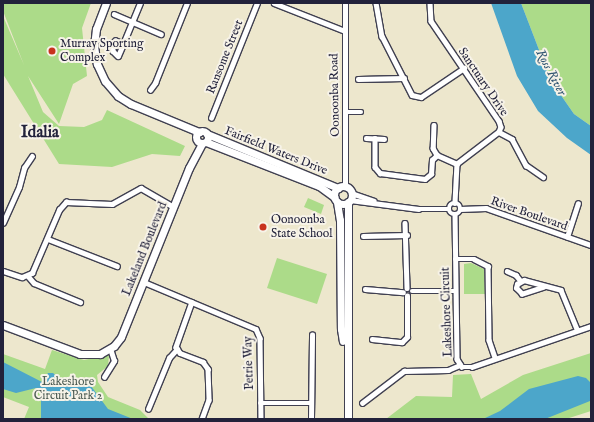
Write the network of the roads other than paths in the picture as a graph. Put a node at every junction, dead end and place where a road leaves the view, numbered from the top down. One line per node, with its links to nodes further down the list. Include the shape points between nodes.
1 (106, 3): 27 (street, Fairfield Waters Drive, via 96,29 94,46 97,64 105,81 118,96 182,126)
2 (140, 3): 11 (street)
3 (187, 3): 18 (street)
4 (257, 3): 21 (street, Ransome Street)
5 (274, 3): 9 (street)
6 (345, 3): 12 (street, Oonoonba Road)
7 (376, 3): 16 (street, via 382,36)
8 (430, 3): 15 (street, Sanctuary Drive, via 431,22)
9 (280, 4): 12 (street)
10 (114, 14): 11 (street)
11 (132, 22): 13 (street); 14 (street)
12 (345, 32): 19 (street, Oonoonba Road)
13 (161, 34)
14 (123, 44)
15 (464, 68): 16 (street, via 421,97 412,95); 23 (street, Sanctuary Drive, via 499,121)
16 (404, 78): 17 (street)
17 (358, 79)
18 (150, 90)
19 (347, 112): 20 (street); 32 (street, Oonoonba Road)
20 (361, 112)
21 (211, 118)
22 (434, 125): 28 (street, via 433,148)
23 (499, 132): 30 (street, Sanctuary Drive); 31 (street, via 512,139 526,166)
24 (366, 138): 25 (street)
25 (375, 138): 26 (street); 28 (street, via 375,167 380,173 425,179 431,174 432,160)
26 (384, 138)
27 (200, 140): 32 (street, Fairfield Waters Drive, via 207,134); 34 (street, Fairfield Waters Drive, via 319,186); 38 (street, Lakeland Boulevard)
28 (437, 155): 30 (street)
29 (32, 156): 42 (street, via 24,168 19,187)
30 (457, 164): 36 (street)
31 (542, 178)
32 (342, 187): 33 (street); 34 (street)
33 (350, 198): 34 (street); 35 (street); 35 (street); 71 (street)
34 (336, 200): 71 (street, via 340,220 341,329)
35 (378, 203): 39 (street, via 418,209)
36 (455, 203): 39 (street); 40 (street)
37 (578, 204): 46 (street)
38 (174, 207): 47 (street, via 141,188 112,204 66,202 61,206); 55 (street, Lakeland Boulevard)
39 (449, 209): 41 (street)
40 (460, 209): 41 (street); 46 (street, River Boulevard, via 486,208)
41 (455, 214): 49 (street, Lakeshore Circuit)
42 (3, 223)
43 (405, 223): 44 (street)
44 (407, 235): 45 (street); 57 (street)
45 (363, 236)
46 (567, 237): 48 (street, River Boulevard)
47 (48, 239): 50 (street); 53 (street, via 34,270)
48 (591, 245)
49 (455, 259): 59 (street, Lakeshore Circuit); 72 (street, via 474,259 488,266 489,340)
50 (117, 266)
51 (3, 271): 53 (street, via 19,277)
52 (507, 271): 54 (street)
53 (28, 276): 62 (street, via 34,283)
54 (520, 280): 56 (street); 56 (street, via 516,288 522,294)
55 (144, 282): 63 (street, Petrie Way); 69 (street, Lakeland Boulevard, via 121,337)
56 (544, 287): 66 (street, via 564,293)
57 (407, 288): 60 (street); 61 (street)
58 (366, 289): 61 (street)
59 (455, 291): 60 (street); 73 (street, Lakeshore Circuit, via 457,359)
60 (412, 292): 61 (street)
61 (405, 294): 68 (street, via 407,337 402,342)
62 (80, 302)
63 (192, 302): 70 (street, via 177,341); 78 (street, Petrie Way, via 250,325 259,332)
64 (3, 325): 69 (street, via 80,354 96,355)
65 (591, 326): 66 (street, Lakeshore Circuit)
66 (577, 329): 72 (street, Lakeshore Circuit)
67 (312, 335): 77 (street)
68 (372, 339)
69 (110, 349): 74 (street, via 114,361)
70 (177, 349): 79 (street, via 169,358); 80 (street, via 203,362 208,369 209,400)
71 (346, 357): 75 (street)
72 (495, 357): 73 (street, Lakeshore Circuit, via 469,368)
73 (460, 364): 76 (street, via 448,370 404,371)
74 (104, 377)
75 (347, 379): 83 (street); 84 (street)
76 (362, 402)
77 (312, 403): 78 (street); 82 (street)
78 (260, 404): 81 (street, Petrie Way)
79 (148, 409)
80 (202, 419)
81 (260, 419)
82 (311, 419)
83 (344, 419)
84 (348, 419)

